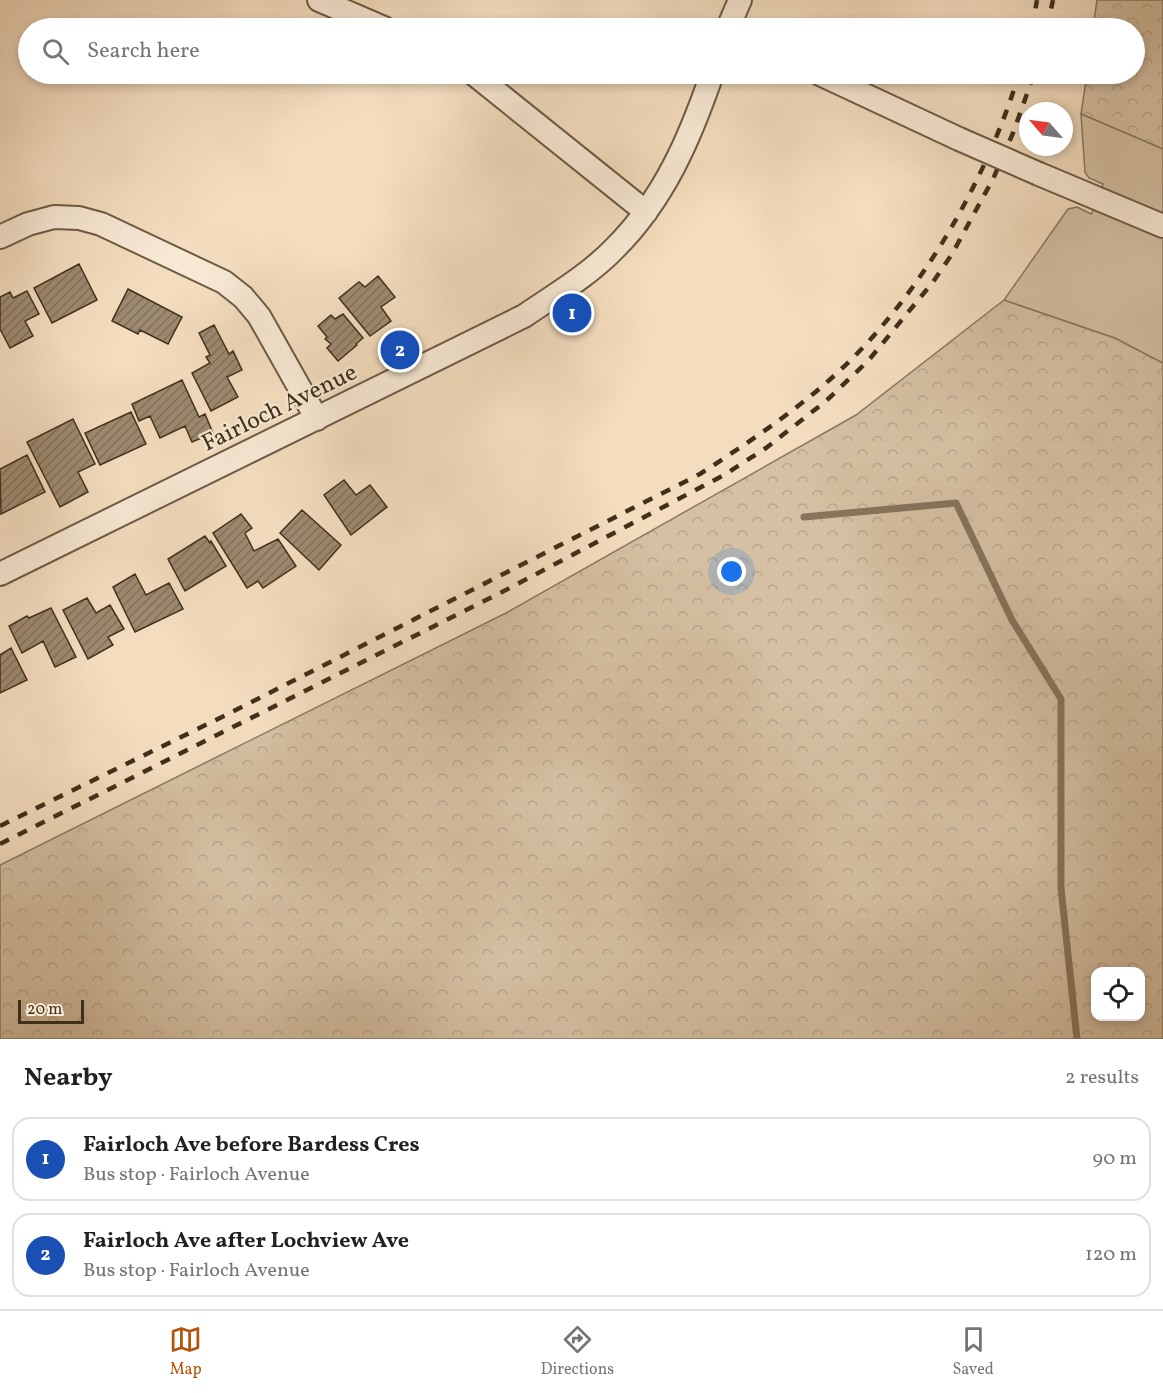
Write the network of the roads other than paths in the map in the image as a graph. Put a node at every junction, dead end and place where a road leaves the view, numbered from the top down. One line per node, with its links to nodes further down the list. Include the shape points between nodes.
1 (319, 0): 3 (street)
2 (740, 0): 4 (street)
3 (361, 18)
4 (732, 18)
5 (486, 84): 8 (street)
6 (708, 84): 8 (street, Fairloch Avenue, via 673,170)
7 (841, 84): 9 (street, bridge)
8 (646, 212): 11 (street, Fairloch Avenue, via 615,249 524,316)
9 (1163, 226)
10 (0, 237): 11 (street, via 54,217 79,218 101,224 224,282 259,316)
11 (316, 419): 12 (street, Fairloch Avenue)
12 (0, 574)

